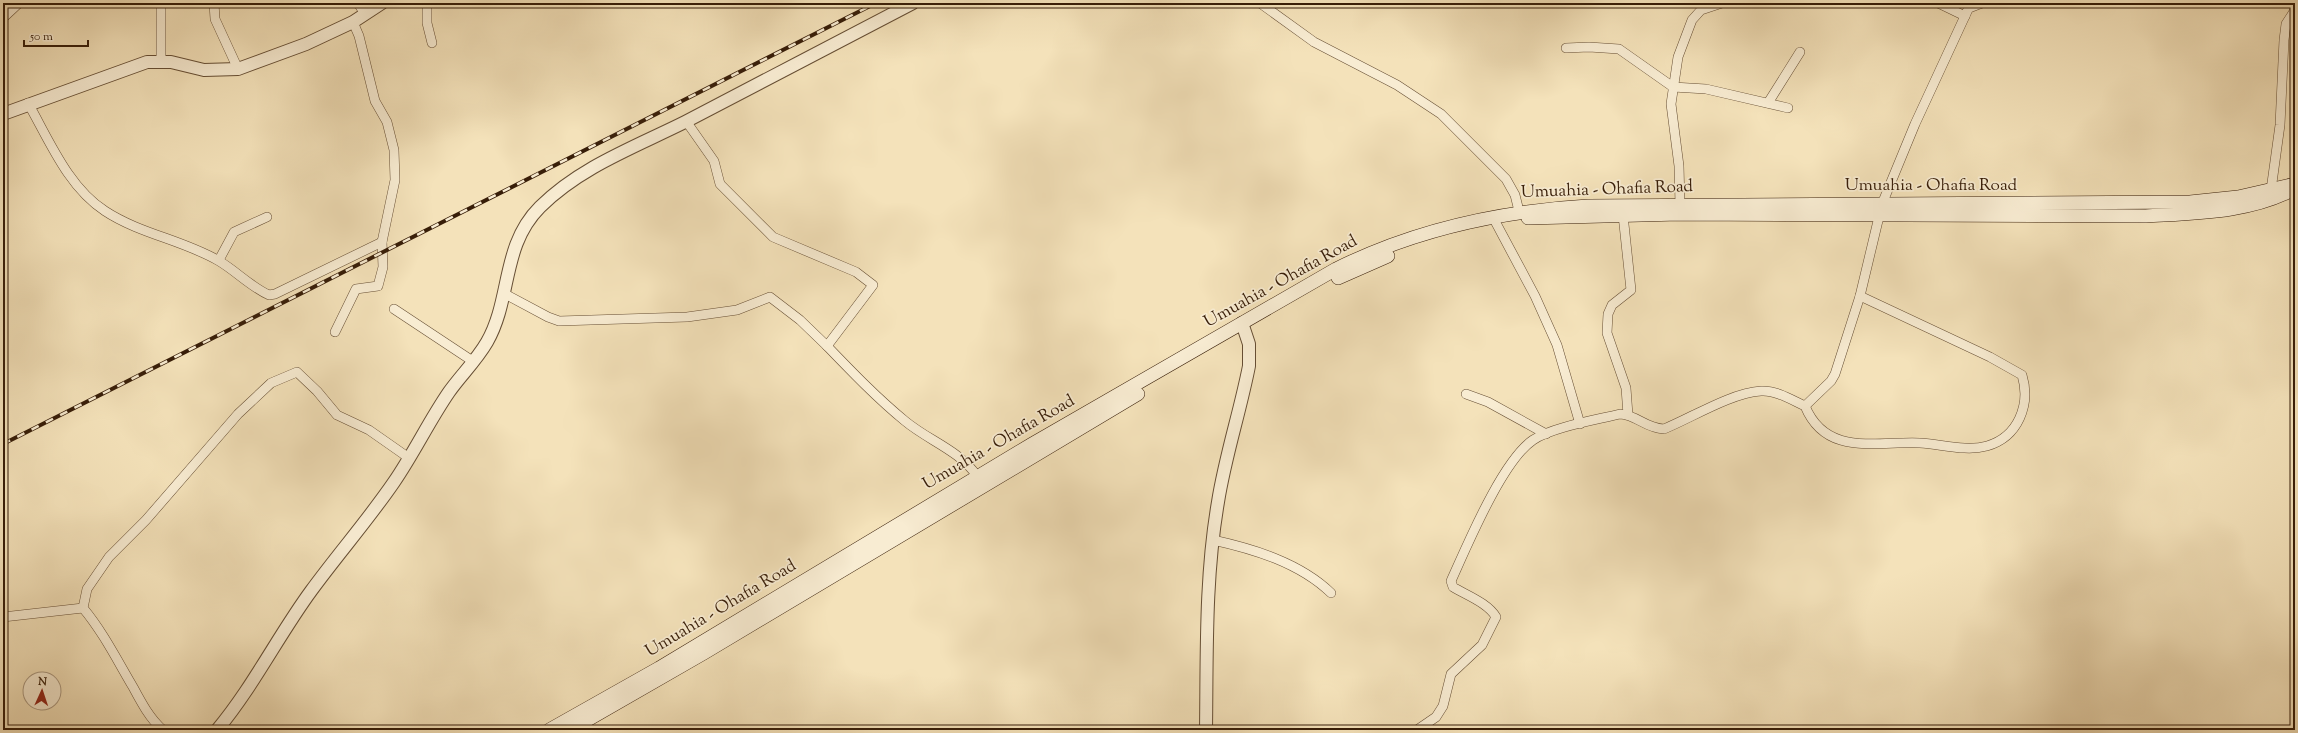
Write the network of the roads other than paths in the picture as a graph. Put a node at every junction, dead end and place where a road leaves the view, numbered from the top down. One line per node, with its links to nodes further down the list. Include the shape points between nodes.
1 (19, 3): 16 (street)
2 (161, 3): 21 (street)
3 (214, 3): 22 (street, via 215,19)
4 (358, 3): 14 (street)
5 (382, 3): 14 (street)
6 (427, 3): 18 (street, via 427,23)
7 (913, 3): 28 (street)
8 (1260, 3): 34 (street, via 1314,42 1397,85 1441,114 1506,179 1515,195)
9 (1722, 3): 23 (street, via 1701,10 1692,20 1678,57)
10 (1938, 3): 15 (street)
11 (1982, 3): 12 (street)
12 (1970, 5): 15 (street)
13 (2295, 10): 31 (street, via 2286,24 2280,125)
14 (365, 14): 17 (street)
15 (1965, 16): 33 (street, via 1915,124)
16 (3, 18)
17 (353, 22): 22 (street, via 306,44); 38 (street, via 359,36 375,101 387,122 394,150 395,180)
18 (432, 43)
19 (1566, 48): 23 (street, via 1619,49)
20 (1800, 52): 25 (street)
21 (161, 62): 22 (street, via 204,70); 24 (street, via 147,62)
22 (238, 69)
23 (1673, 87): 25 (street, via 1706,89); 32 (street, via 1671,104 1679,166)
24 (28, 103): 27 (street); 39 (street, via 67,171 104,211)
25 (1768, 103): 26 (street)
26 (1788, 108)
27 (3, 114)
28 (686, 121): 40 (street, via 620,153 581,175 552,196 525,225 515,244); 45 (street, via 714,161 720,184 773,237 856,272 873,285)
29 (2295, 184): 31 (main road, Umuahia - Ohafia Road)
30 (2295, 188): 33 (main road, Umuahia - Ohafia Road, via 2278,198 2246,206 2186,214 2146,216)
31 (2271, 190): 33 (main road, Umuahia - Ohafia Road, via 2238,197 2190,202)
32 (1680, 204): 33 (main road, Umuahia - Ohafia Road); 34 (main road, Umuahia - Ohafia Road)
33 (1880, 209): 35 (main road, Umuahia - Ohafia Road); 41 (street)
34 (1519, 211): 43 (main road, Umuahia - Ohafia Road, via 1440,229 1364,255)
35 (1623, 215): 37 (main road, Umuahia - Ohafia Road, via 1537,217); 49 (street, via 1631,290 1612,305 1608,314 1607,333 1626,388)
36 (267, 217): 39 (street, via 234,232)
37 (1496, 223): 43 (main road, Umuahia - Ohafia Road, via 1435,238 1374,261); 50 (street, via 1535,296 1557,345)
38 (382, 242): 39 (street, via 272,295); 44 (street, via 383,267 378,286 356,289)
39 (219, 260)
40 (503, 293): 45 (street, via 559,321 687,318 737,310 770,298 800,320); 46 (street, via 496,322)
41 (1860, 296): 48 (street, via 1835,374); 48 (street, via 1990,357 2022,375 2024,408 2021,419 2010,432 1987,446 1852,444 1818,428)
42 (394, 309): 46 (street)
43 (1244, 326): 53 (main road, Umuahia - Ohafia Road); 54 (street, via 1250,344 1250,366 1218,502); 61 (main road, Umuahia - Ohafia Road, via 704,653)
44 (335, 332)
45 (827, 346): 53 (street, via 862,383 906,422 968,462)
46 (474, 362): 52 (street, via 450,391)
47 (1466, 394): 51 (street, via 1488,402)
48 (1805, 406): 49 (street, via 1782,395 1763,391 1745,394 1664,429 1653,429)
49 (1628, 415): 50 (street, via 1620,414)
50 (1580, 424): 51 (street)
51 (1546, 434): 63 (street, via 1533,440 1512,462 1476,525 1451,581 1453,588 1484,605 1496,617 1482,645 1451,674 1443,706 1436,717)
52 (409, 458): 56 (street, via 369,430 338,415 297,372 271,383 238,414 146,520 108,558 87,589); 59 (street, via 370,517 311,591 238,705)
53 (977, 476): 60 (main road, Umuahia - Ohafia Road, via 686,652)
54 (1213, 540): 55 (street, via 1263,552 1305,575); 62 (street, via 1208,595)
55 (1330, 593)
56 (83, 608): 57 (street); 58 (street, via 95,622 156,724)
57 (3, 617)
58 (163, 730)
59 (217, 730)
60 (549, 730)
61 (570, 730)
62 (1206, 730)
63 (1417, 730)

